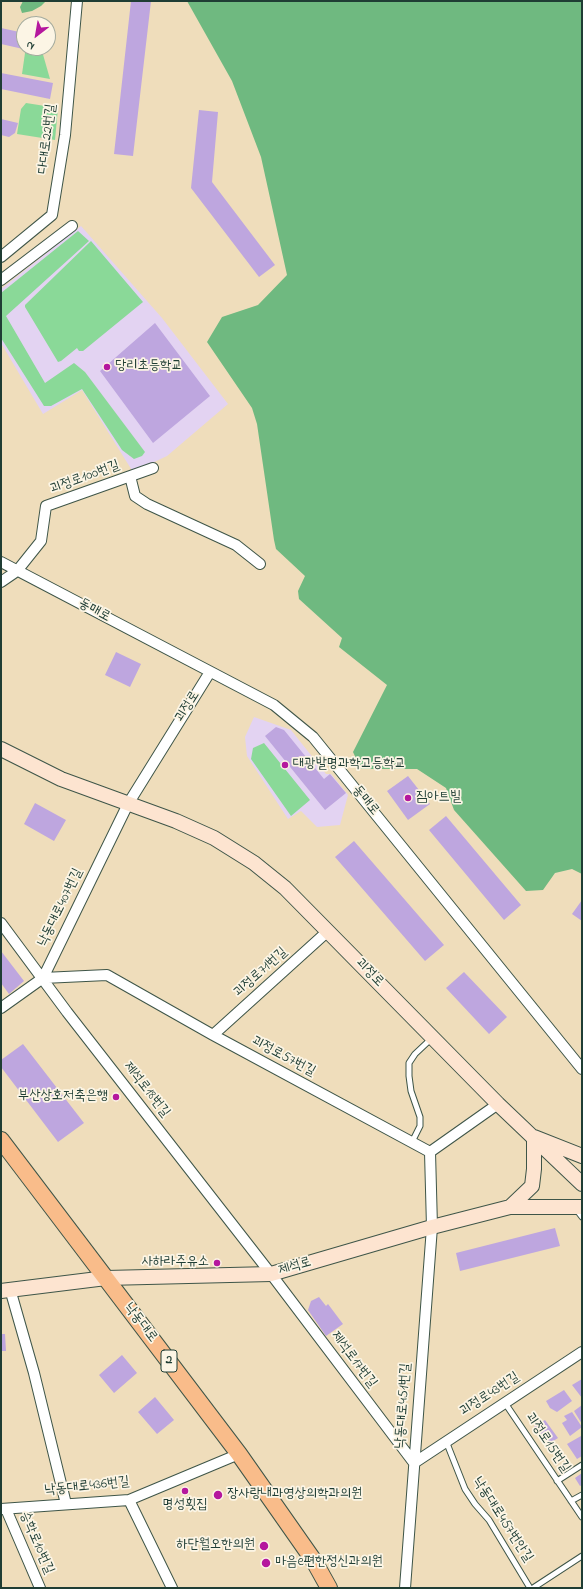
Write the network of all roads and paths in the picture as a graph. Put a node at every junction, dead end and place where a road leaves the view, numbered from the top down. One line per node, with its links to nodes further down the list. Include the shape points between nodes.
1 (77, 1): 3 (street, 다대로22번길, via 65,135 52,215)
2 (72, 226): 4 (street)
3 (1, 257)
4 (1, 280)
5 (153, 468): 6 (street, 괴정로100번길)
6 (130, 476): 8 (street, via 135,496 236,545); 9 (street, 괴정로100번길, via 46,506 41,541)
7 (1, 562): 9 (street, 동매로)
8 (260, 564)
9 (17, 571): 10 (street, 괴정로100번길); 11 (street, 동매로)
10 (1, 582)
11 (210, 672): 13 (street, 괴정로); 20 (street, 동매로, via 274,705 312,737)
12 (1, 748): 13 (main road, 괴정로, via 61,779)
13 (128, 804): 15 (main road, 괴정로, via 214,838 285,888); 16 (street, 낙동대로407번길)
14 (1, 923): 16 (street, 제석로18번길)
15 (328, 931): 18 (street, 괴정로71번길); 19 (main road, 괴정로)
16 (43, 978): 17 (street, 낙동대로407번길); 18 (street, 괴정로57번길, via 107,975); 31 (street, 제석로18번길)
17 (1, 1008)
18 (213, 1035): 24 (street, 괴정로57번길)
19 (432, 1037): 21 (main road, 괴정로); 24 (lane, via 408,1063 411,1091 420,1117 420,1126)
20 (582, 1069)
21 (498, 1104): 22 (main road, 괴정로); 25 (street)
22 (534, 1137): 26 (main road); 27 (main road, 괴정로); 28 (main road, via 532,1186)
23 (1, 1140): 32 (main road, 낙동대로 / 2)
24 (412, 1142): 25 (street, 괴정로57번길)
25 (430, 1152): 30 (street, 낙동대로451번길)
26 (582, 1156)
27 (582, 1184)
28 (510, 1207): 29 (main road, 제석로); 30 (main road, 제석로)
29 (579, 1211)
30 (432, 1227): 31 (main road, 제석로); 38 (street, 낙동대로451번길)
31 (271, 1274): 32 (main road, 제석로); 38 (street, 제석로17번길)
32 (106, 1278): 33 (main road, 제석로); 37 (main road, 낙동대로 / 2)
33 (5, 1290): 44 (street, via 34,1373)
34 (582, 1352): 35 (street, 괴정로43번길)
35 (505, 1403): 36 (street, 괴정로43번길); 40 (lane, 괴정로15번길)
36 (446, 1441): 38 (street, 괴정로43번길); 52 (lane, 낙동대로457번안길, via 465,1489 489,1520)
37 (239, 1454): 42 (street, 낙동대로436번길); 50 (main road, 낙동대로 / 2, via 314,1561)
38 (414, 1463): 51 (street, 낙동대로451번길)
39 (582, 1465): 40 (lane)
40 (557, 1481): 43 (lane, 괴정로15번길)
41 (582, 1495): 43 (lane)
42 (129, 1500): 44 (street, 낙동대로436번길); 49 (street)
43 (571, 1501): 46 (lane, 괴정로15번길)
44 (66, 1504): 45 (street, 낙동대로436번길)
45 (3, 1509): 48 (street, 승학로10번길)
46 (582, 1517)
47 (582, 1556): 52 (lane)
48 (40, 1588)
49 (172, 1588)
50 (329, 1588)
51 (405, 1588)
52 (532, 1588)

